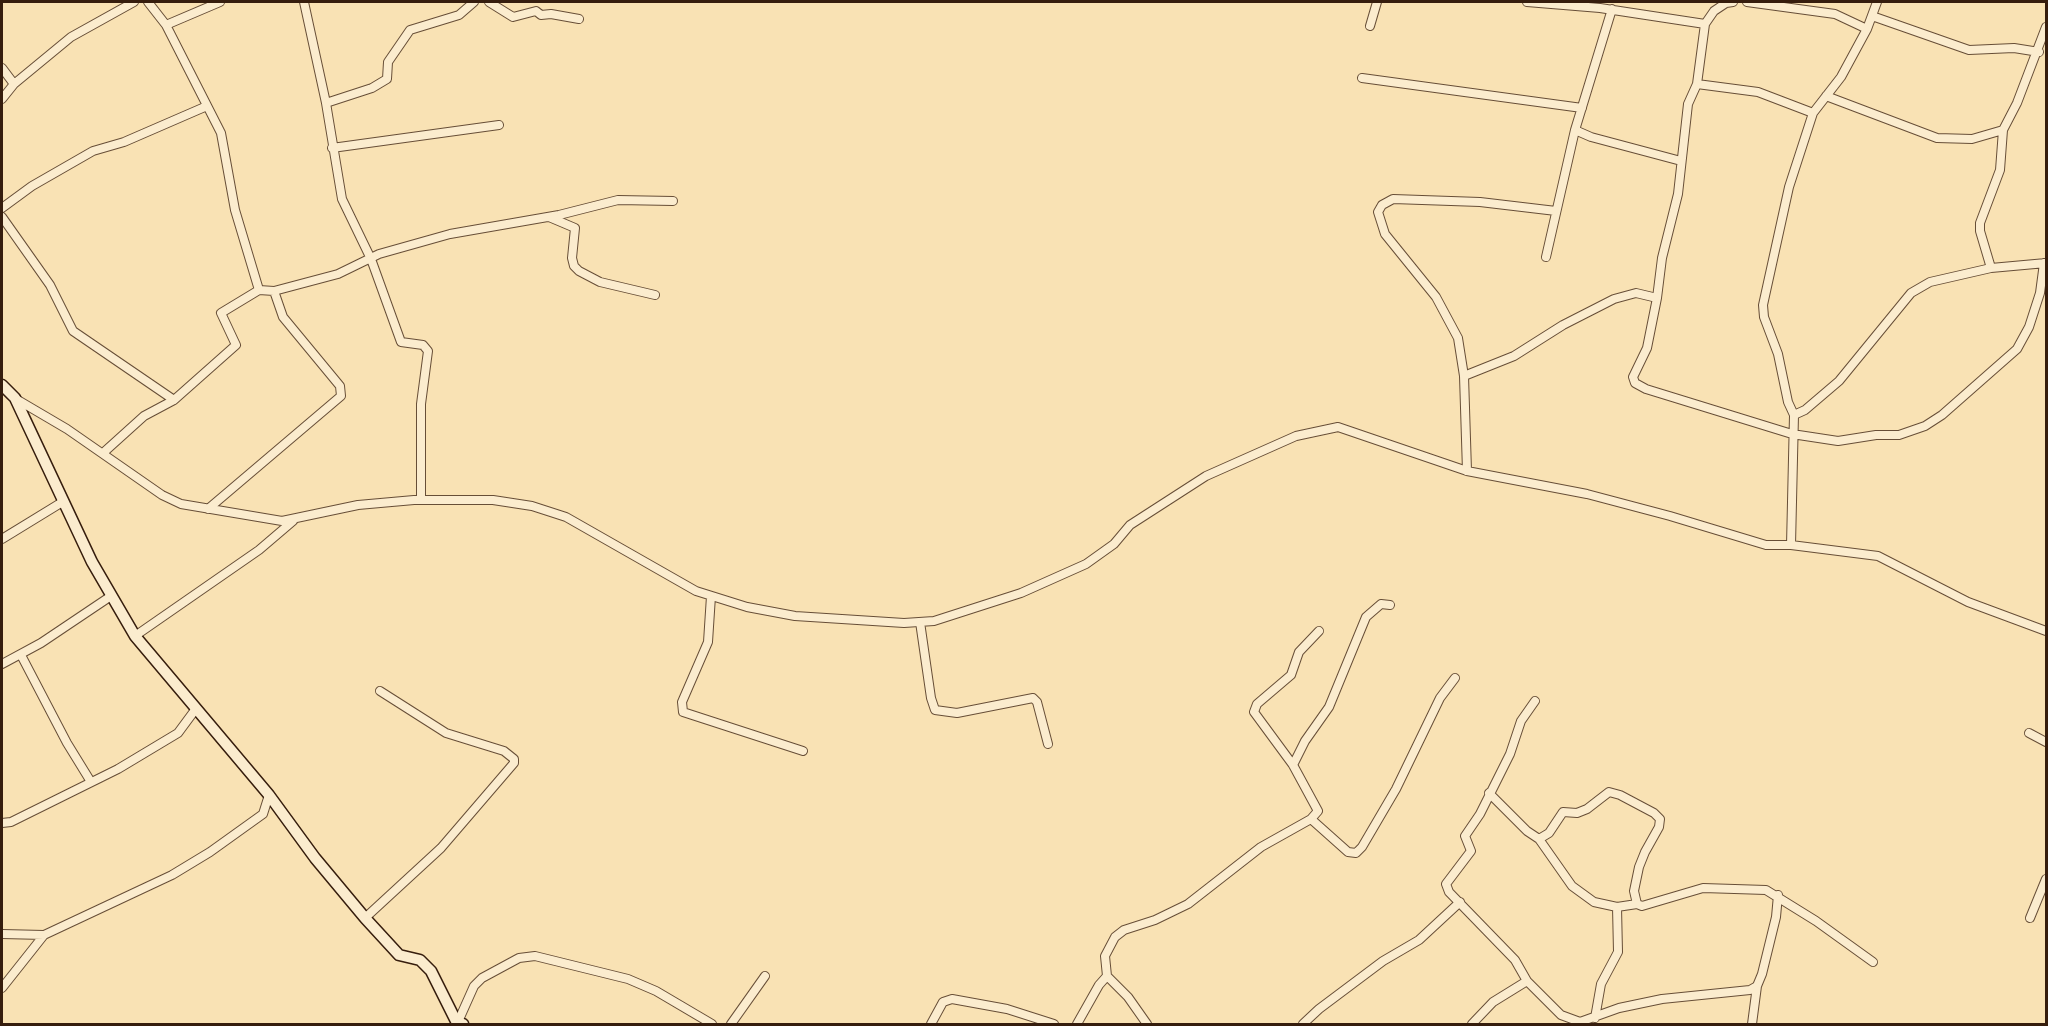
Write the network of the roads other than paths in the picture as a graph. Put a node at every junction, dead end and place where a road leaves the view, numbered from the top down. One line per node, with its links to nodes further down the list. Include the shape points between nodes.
1 (134, 2): 23 (street, via 71,37)
2 (148, 2): 16 (street)
3 (220, 2): 16 (street)
4 (304, 2): 27 (street)
5 (474, 2): 27 (street, via 459,15 410,30 388,62 387,79)
6 (489, 2): 14 (street, via 513,17 536,11)
7 (1377, 2): 17 (street)
8 (1527, 2): 12 (street)
9 (1733, 2): 15 (street, via 1714,11)
10 (1747, 2): 19 (street, via 1835,14)
11 (1877, 2): 13 (street)
12 (1612, 9): 15 (street); 29 (street)
13 (1872, 16): 19 (street); 20 (street, via 1969,50 2014,48)
14 (579, 19)
15 (1706, 24): 24 (street)
16 (166, 25): 28 (street)
17 (1370, 26)
18 (2046, 27): 20 (street)
19 (1867, 29): 25 (street)
20 (2039, 52): 33 (street)
21 (2, 68): 23 (street)
22 (1362, 78): 29 (street)
23 (14, 84): 26 (street)
24 (1697, 84): 30 (street, via 1758,92); 35 (street, via 1688,104)
25 (1826, 96): 30 (street); 33 (street, via 1938,138 1972,139)
26 (2, 99)
27 (326, 103): 34 (street)
28 (207, 106): 37 (street, via 124,142 93,151); 45 (street, via 221,133 235,210)
29 (1582, 108): 32 (street)
30 (1813, 113): 53 (street, via 1789,187 1763,305)
31 (500, 125): 34 (street)
32 (1575, 130): 35 (street); 38 (street)
33 (2003, 130): 44 (street, via 2001,170 1980,228)
34 (332, 148): 42 (street, via 342,199)
35 (1682, 161): 48 (street)
36 (673, 201): 40 (street, via 618,200)
37 (2, 208)
38 (1556, 211): 41 (street); 49 (street, via 1480,202 1393,199 1382,205 1378,219 1384,234 1426,283 1454,327)
39 (2, 217): 52 (street, via 50,285 73,331)
40 (548, 217): 42 (street, via 450,234); 47 (street, via 575,228 572,258 579,271 600,282)
41 (1546, 257)
42 (371, 259): 46 (street, via 338,274); 57 (street, via 401,342 423,345 428,351 421,404)
43 (2045, 263): 44 (street); 54 (street, via 2029,327 2017,349 1942,415 1899,435 1838,441)
44 (1991, 268): 53 (street, via 1930,282 1911,293 1839,381)
45 (259, 290): 46 (street); 52 (street, via 221,313 236,345)
46 (274, 291): 59 (street, via 284,317 341,389 341,396)
47 (655, 295)
48 (1658, 298): 49 (street, via 1636,293 1614,299 1563,324 1514,356); 54 (street, via 1647,348 1633,377 1635,383)
49 (1464, 376): 56 (street)
50 (2, 385): 51 (street)
51 (15, 398): 55 (street); 58 (street)
52 (174, 400): 55 (street, via 144,416)
53 (1794, 415): 54 (street)
54 (1792, 434): 62 (street)
55 (102, 453): 59 (street, via 162,495)
56 (1467, 471): 62 (street, via 1587,494 1766,545); 66 (street, via 1338,427 1296,436 1206,476 1130,525 1114,544 1086,564 1021,593)
57 (421, 500): 60 (street, via 358,505); 64 (street, via 493,500 532,506 566,517)
58 (64, 501): 61 (street); 63 (street)
59 (207, 509): 60 (street)
60 (292, 521): 69 (street, via 259,550)
61 (2, 539)
62 (1791, 545): 67 (street, via 1878,556 1968,602)
63 (111, 596): 69 (street); 70 (street)
64 (711, 596): 66 (street, via 795,616); 79 (street, via 708,642 682,702 683,712)
65 (1390, 605): 80 (street, via 1381,604 1366,617 1329,706)
66 (920, 622): 78 (street, via 935,710 957,713 1033,698)
67 (2046, 631)
68 (1318, 632): 80 (street, via 1299,652 1292,675 1257,704 1254,712)
69 (135, 636): 75 (street)
70 (21, 655): 71 (street); 81 (street)
71 (2, 664)
72 (1455, 678): 84 (street, via 1440,698 1396,789 1356,853 1348,852)
73 (380, 691): 92 (street, via 446,733 504,751 514,763 441,848)
74 (1535, 701): 82 (street, via 1521,721 1510,754)
75 (195, 710): 81 (street, via 178,733); 83 (street)
76 (2029, 733): 77 (street)
77 (2046, 742)
78 (1048, 744)
79 (803, 751)
80 (1293, 765): 84 (street, via 1316,804 1318,811)
81 (92, 782): 85 (street)
82 (1489, 793): 86 (street); 89 (street, via 1465,836 1471,851 1446,884)
83 (269, 795): 92 (street); 95 (street, via 263,814 210,852 172,875)
84 (1311, 819): 98 (street, via 1262,847 1188,904 1124,930 1115,937 1106,956)
85 (2, 823)
86 (1539, 838): 90 (street, via 1549,833 1563,812 1587,809 1609,792 1654,813 1660,819 1659,827 1639,867 1634,891); 91 (street, via 1572,886 1594,902)
87 (2046, 879): 93 (street)
88 (1778, 895): 90 (street, via 1766,890 1703,888 1642,906); 96 (street); 100 (street)
89 (1460, 902): 99 (street, via 1515,960); 110 (street, via 1419,940 1383,961)
90 (1637, 904): 91 (street)
91 (1617, 907): 102 (street, via 1619,947 1600,984)
92 (365, 918): 103 (street, via 399,955 420,960 431,971)
93 (2030, 918)
94 (2, 934): 95 (street)
95 (44, 935): 101 (street)
96 (1873, 962)
97 (765, 976): 105 (street)
98 (1107, 976): 108 (street); 109 (street)
99 (1527, 981): 102 (street, via 1569,1020); 111 (street, via 1493,1002)
100 (1757, 986): 102 (street, via 1649,1001); 112 (street)
101 (2, 988)
102 (1595, 1018)
103 (459, 1024): 104 (street, via 474,986 482,978 519,958 535,956 628,979)
104 (712, 1024)
105 (731, 1024)
106 (931, 1024): 107 (street, via 943,1002 952,999 1007,1009)
107 (1054, 1024)
108 (1077, 1024)
109 (1147, 1024)
110 (1303, 1024)
111 (1472, 1024)
112 (1752, 1024)

